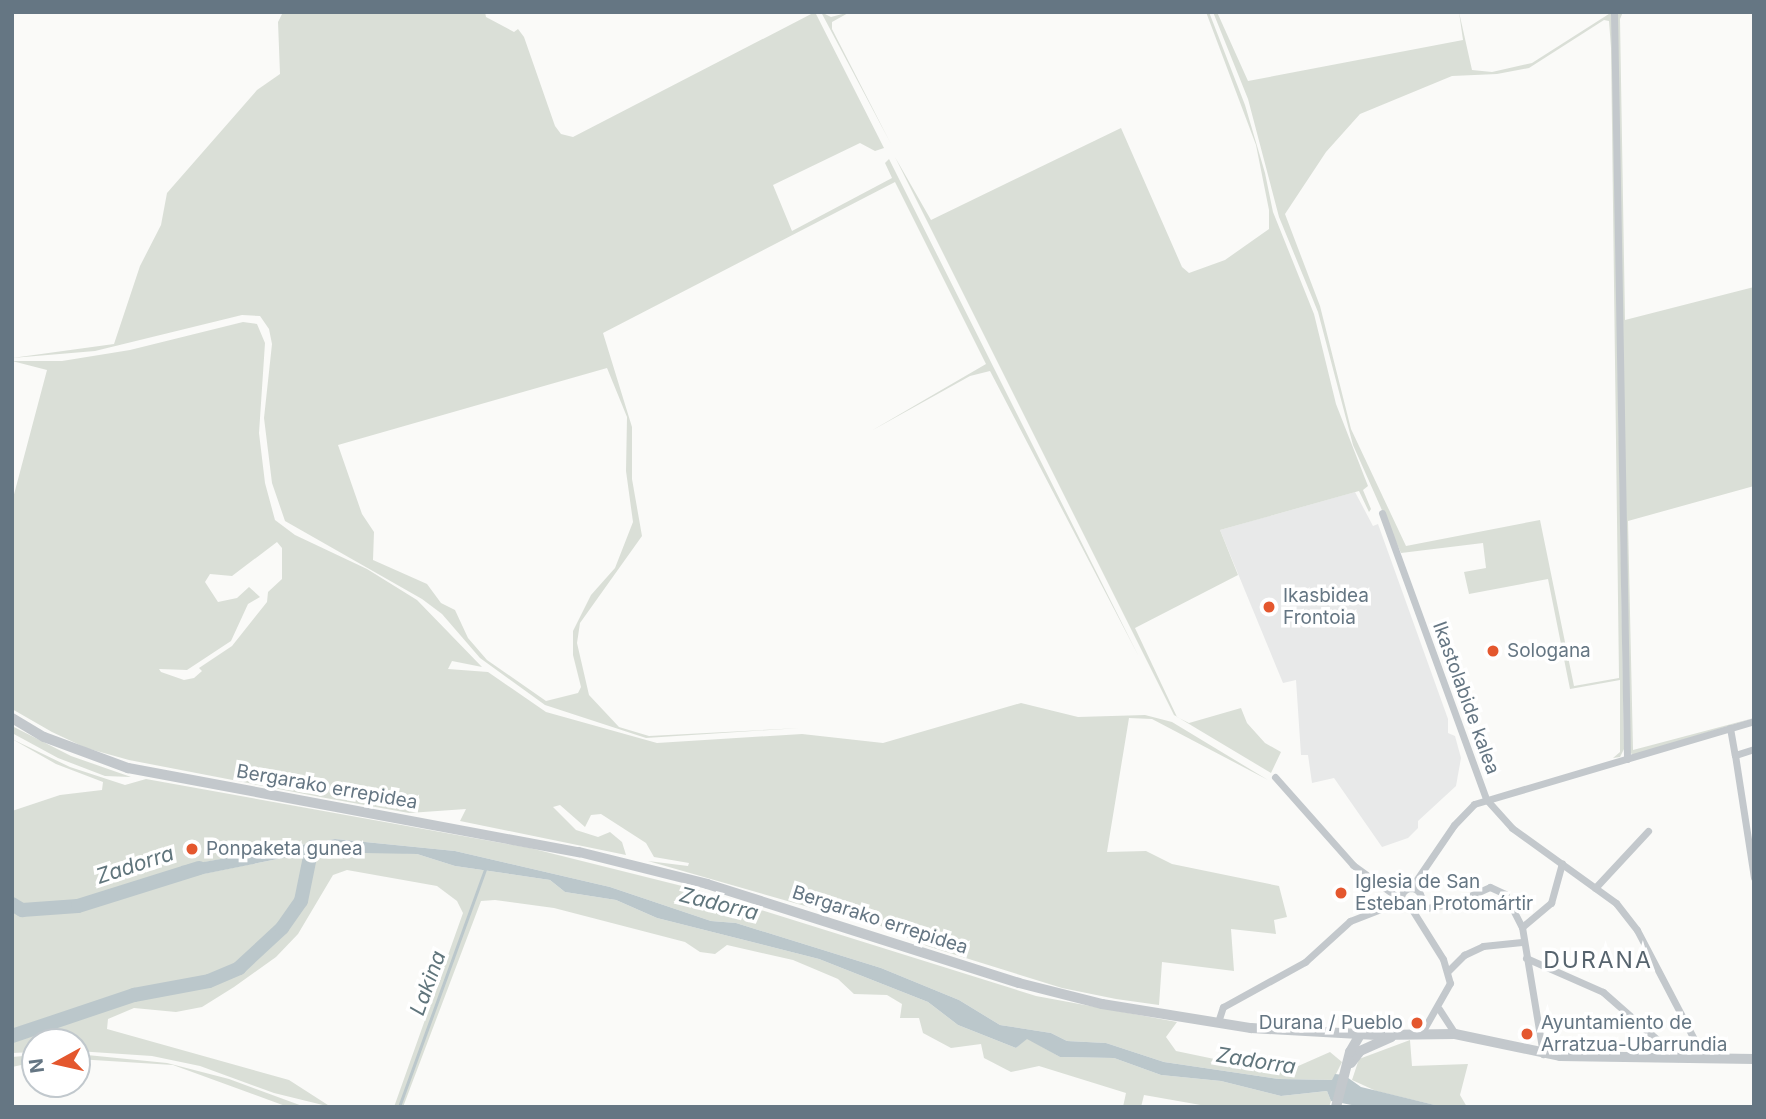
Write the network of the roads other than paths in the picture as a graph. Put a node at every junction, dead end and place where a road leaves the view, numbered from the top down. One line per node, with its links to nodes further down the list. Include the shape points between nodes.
1 (1614, 12): 8 (street)
2 (1382, 513): 10 (street, Ikastolabide kalea)
3 (12, 718): 23 (street, Bergarako errepidea, via 44,737 128,768 579,852 697,881 1060,995)
4 (1754, 721): 5 (street)
5 (1730, 729): 7 (street); 8 (street)
6 (1754, 749): 7 (street)
7 (1735, 755): 13 (street)
8 (1627, 759): 10 (street)
9 (1275, 777): 16 (street, via 1353,864)
10 (1486, 799): 12 (street, Ikastolabide kalea, via 1512,828); 14 (street, via 1463,813)
11 (1648, 831): 15 (street)
12 (1563, 863): 15 (street, Ikastolabide kalea); 18 (street, via 1551,903)
13 (1754, 878)
14 (1411, 888): 16 (street, via 1404,890); 17 (street, via 1420,895)
15 (1595, 888): 32 (street, Ikastolabide kalea, via 1616,903 1637,930)
16 (1401, 900): 17 (street); 23 (street, via 1350,920 1305,962 1223,1007)
17 (1415, 906): 18 (street, via 1454,903 1497,888); 21 (street)
18 (1522, 927): 19 (street)
19 (1522, 942): 20 (street); 21 (street, via 1483,946 1464,955)
20 (1526, 958): 30 (street); 31 (street, via 1603,992)
21 (1448, 971): 22 (street, via 1450,983)
22 (1439, 1009): 25 (street); 26 (street)
23 (1218, 1022): 24 (street, Bergarako errepidea)
24 (1336, 1033): 27 (street, Bergarako errepidea); 29 (street)
25 (1421, 1034): 26 (street, Bergarako errepidea); 28 (street, Bergarako errepidea)
26 (1455, 1034): 30 (street, Bergarako errepidea)
27 (1360, 1035): 28 (street, Bergarako errepidea); 29 (street)
28 (1395, 1035): 29 (street)
29 (1356, 1049): 34 (street)
30 (1543, 1054): 31 (street, Bergarako errepidea)
31 (1678, 1058): 32 (street, Bergarako errepidea)
32 (1704, 1058): 33 (street, Bergarako errepidea)
33 (1754, 1059)
34 (1336, 1107)

